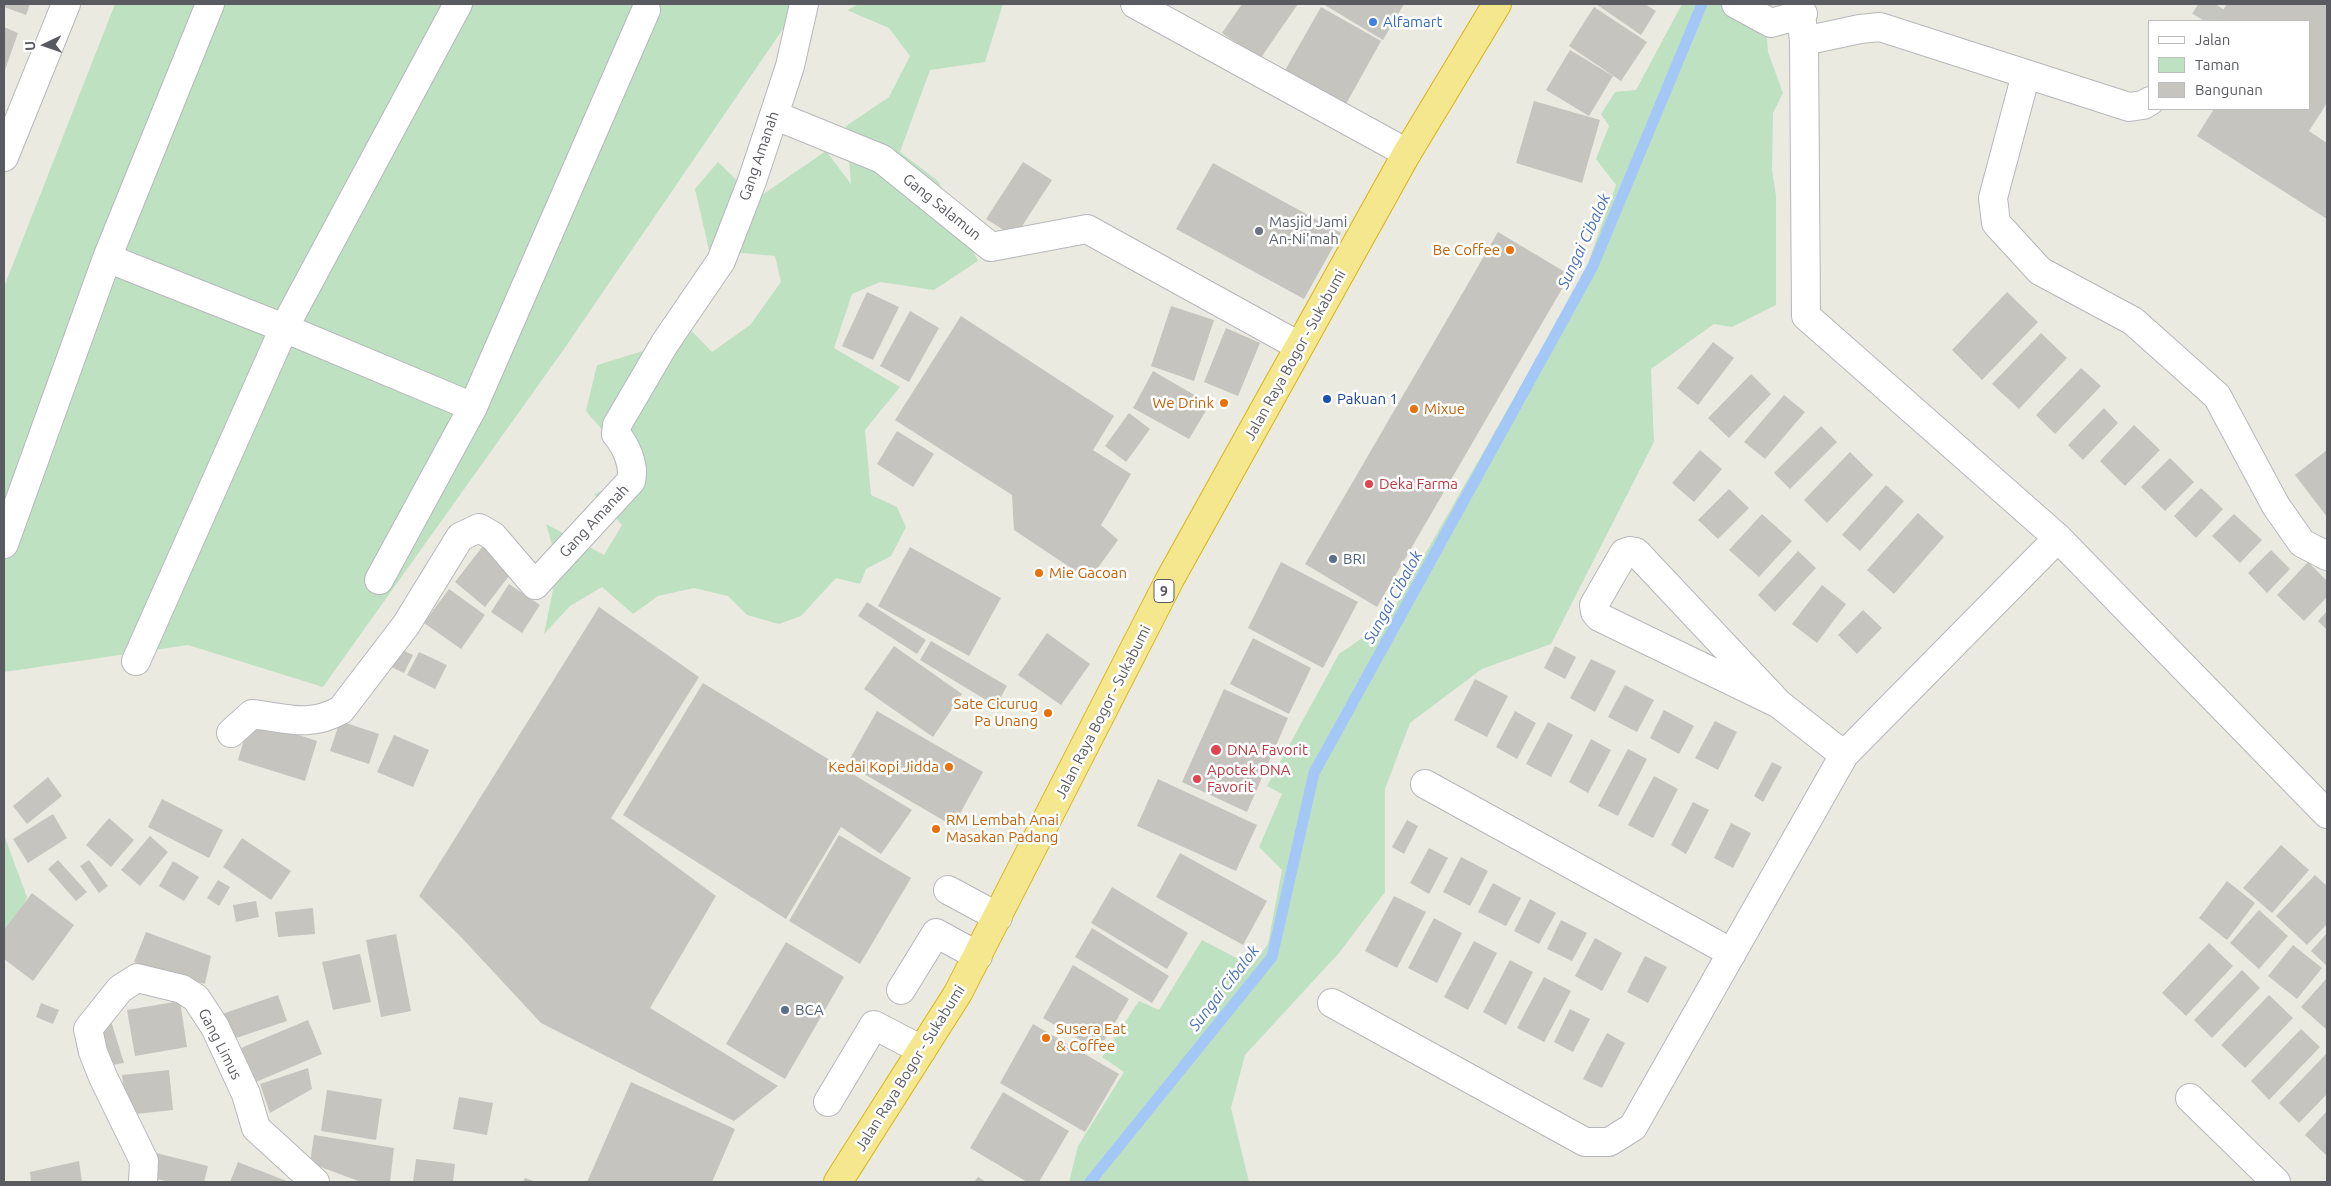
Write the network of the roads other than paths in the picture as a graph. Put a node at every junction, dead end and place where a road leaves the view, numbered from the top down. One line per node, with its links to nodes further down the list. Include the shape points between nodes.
1 (66, 4): 13 (street)
2 (210, 4): 17 (street)
3 (458, 4): 18 (street)
4 (804, 4): 14 (street, Gang Amanah, via 790,66)
5 (1135, 4): 15 (street)
6 (1497, 4): 15 (highway, Jalan Raya Bogor - Sukabumi / 9)
7 (1736, 4): 8 (street, via 1771,23)
8 (1801, 9): 10 (street)
9 (646, 10): 20 (street)
10 (1804, 41): 11 (street, via 1880,28); 21 (street, via 1806,316)
11 (2026, 74): 12 (street, via 2129,108); 23 (street, via 1993,198 1996,223 2040,270 2133,321 2217,396 2276,506 2302,542)
12 (2148, 102)
13 (12, 108): 16 (street)
14 (774, 115): 19 (street, Gang Salamun, via 882,159 991,247 1086,229); 27 (street, Gang Amanah, via 720,261 665,343 617,425 616,434 625,446 633,474 630,482 535,585 493,536 479,528 460,538 406,625 341,710 326,718 303,722 252,714)
15 (1407, 153): 19 (highway, Jalan Raya Bogor - Sukabumi / 9)
16 (4, 157)
17 (107, 258): 18 (street); 22 (street)
18 (284, 328): 20 (street); 25 (street)
19 (1300, 346): 32 (highway, Jalan Raya Bogor - Sukabumi / 9, via 1170,579)
20 (473, 407): 24 (street)
21 (2058, 538): 28 (street); 30 (street)
22 (4, 544)
23 (2327, 556)
24 (379, 580)
25 (136, 661)
26 (1779, 704): 26 (street, via 1599,617 1594,605 1624,553 1636,552); 28 (street)
27 (231, 733)
28 (1844, 755): 33 (street)
29 (1424, 784): 33 (street)
30 (2327, 814)
31 (948, 890): 32 (street)
32 (998, 917): 34 (highway, Jalan Raya Bogor - Sukabumi / 9)
33 (1732, 954): 36 (street, via 1634,1128 1608,1142 1585,1142)
34 (978, 956): 35 (street, via 936,933); 37 (highway, Jalan Raya Bogor - Sukabumi / 9)
35 (901, 990)
36 (1332, 1003)
37 (922, 1050): 39 (street, via 874,1025); 42 (highway, Jalan Raya Bogor - Sukabumi / 9)
38 (2190, 1098): 43 (street)
39 (828, 1102)
40 (143, 1182): 41 (street, Gang Limus, via 144,1161 103,1077 88,1029 120,989 136,978 182,989 196,998 215,1027 246,1094 256,1128)
41 (315, 1182)
42 (838, 1182)
43 (2276, 1182)

